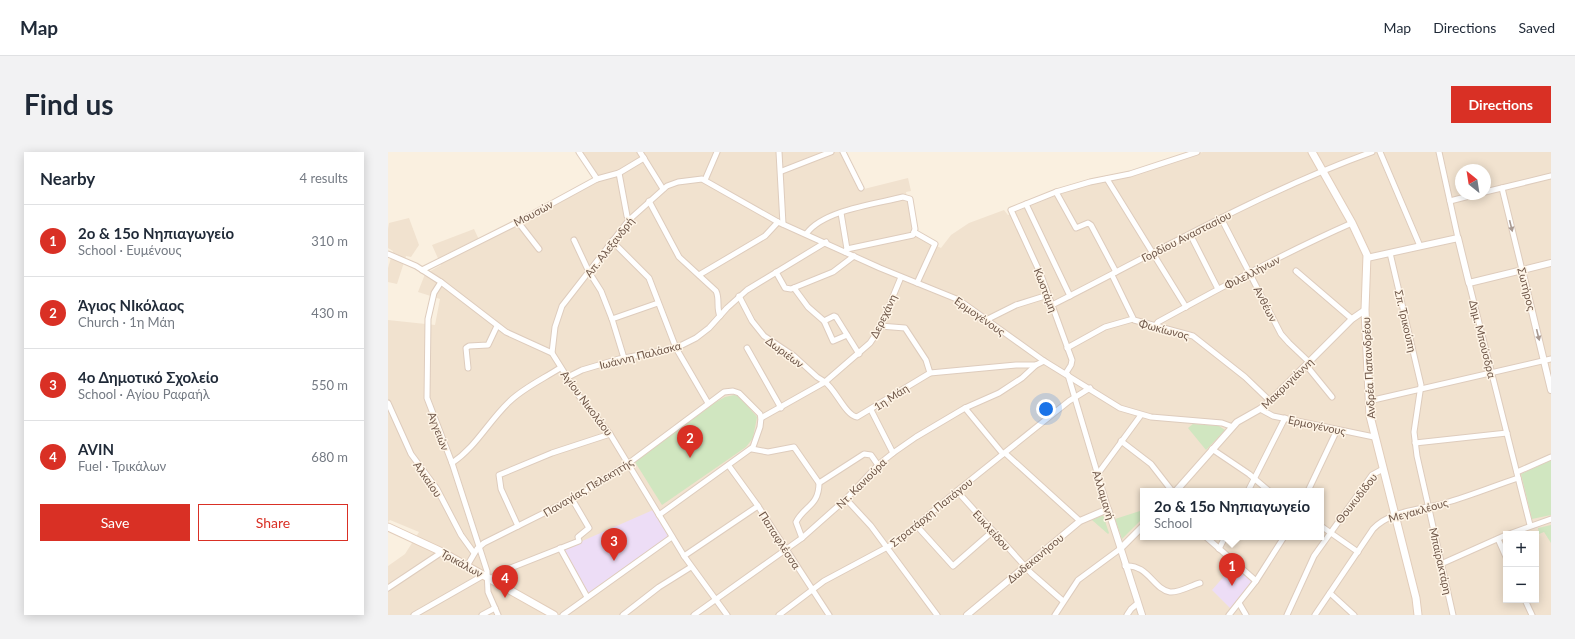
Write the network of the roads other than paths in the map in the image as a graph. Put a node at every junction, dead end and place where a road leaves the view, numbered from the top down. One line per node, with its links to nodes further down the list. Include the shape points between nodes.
1 (579, 152): 17 (street)
2 (640, 152): 12 (street)
3 (717, 152): 19 (street)
4 (779, 152): 14 (street)
5 (832, 152): 14 (street)
6 (843, 152): 20 (street)
7 (1197, 152): 18 (street)
8 (1312, 152): 13 (main road, Ανδρέα Παπανδρέου)
9 (1372, 152): 13 (street, Γορδίου Αναστασίου)
10 (1380, 152): 43 (street)
11 (1439, 152): 27 (street, Δημ. Μπούσδρα)
12 (644, 158): 15 (street, Μουσών); 22 (street)
13 (1322, 170): 30 (street, Γορδίου Αναστασίου); 34 (main road, Ανδρέα Παπανδρέου)
14 (782, 171): 35 (street)
15 (619, 173): 17 (street, Μουσών); 31 (street, via 627,216)
16 (1551, 176): 21 (street)
17 (597, 179): 32 (street, Μουσών)
18 (1107, 179): 24 (street); 46 (street)
19 (706, 180): 22 (street, Απ. Αλεξανδρή, via 678,182); 33 (street, Ερμογένους)
20 (861, 188)
21 (1502, 188): 23 (street); 53 (street, Σωτήρος, one-way to 53)
22 (663, 189): 26 (street, Απ. Αλεξανδρή)
23 (1491, 191)
24 (1056, 192): 28 (street); 57 (street, Φωκίωνος, via 1076,228 1091,224)
25 (1455, 200): 27 (street)
26 (649, 201): 31 (street, Απ. Αλεξανδρή); 59 (street, via 679,257)
27 (1450, 201): 39 (street, Δημ. Μπούσδρα)
28 (1026, 204): 66 (street, Κωστάμη, via 1011,212); 68 (street)
29 (841, 212): 36 (street, via 908,197); 37 (street, via 813,226); 45 (street)
30 (1221, 218): 38 (street, Γορδίου Αναστασίου); 58 (street, Ανθέων)
31 (630, 220): 41 (street, Απ. Αλεξανδρή)
32 (518, 222): 44 (street); 52 (street, Μουσών)
33 (778, 222): 35 (street, Ερμογένους); 59 (street, via 765,236)
34 (1352, 223): 50 (main road, Ανδρέα Παπανδρέου); 58 (street, Φιλελλήνων)
35 (784, 224): 37 (street, Ερμογένους)
36 (914, 232): 45 (street, via 909,237); 62 (street, via 935,244)
37 (806, 233): 42 (street, Ερμογένους)
38 (1190, 234): 46 (street, Γορδίου Αναστασίου); 65 (street)
39 (1458, 238): 43 (street); 63 (street, Δημ. Μπούσδρα)
40 (574, 240): 55 (street)
41 (612, 241): 55 (street, Απ. Αλεξανδρή); 69 (street, via 648,276)
42 (826, 242): 45 (street, Ερμογένους); 56 (street, Ιωάννη Παλάσκα)
43 (1420, 246): 47 (street)
44 (539, 249)
45 (846, 250): 49 (street, Ερμογένους)
46 (1154, 253): 57 (street, Γορδίου Αναστασίου); 71 (street)
47 (1390, 253): 50 (street); 102 (street, Σπ. Τρικούπη)
48 (388, 254): 52 (street)
49 (854, 256): 60 (street, Ερμογένους); 64 (street, via 833,272)
50 (1367, 258): 72 (main road, Ανδρέα Παπανδρέου)
51 (1551, 263): 53 (street)
52 (422, 270): 61 (street)
53 (1522, 270): 63 (street); 91 (street, Σωτήρος, one-way to 91)
54 (1296, 271): 76 (street)
55 (589, 272): 74 (street); 86 (street, Απ. Αλεξανδρή, via 559,312)
56 (776, 272): 64 (street, via 785,288); 67 (street, Ιωάννη Παλάσκα)
57 (1114, 273): 68 (street, Γορδίου Αναστασίου); 75 (street, Φωκίωνος)
58 (1250, 273): 65 (street, Φιλελλήνων); 92 (street, Ανθέων, via 1284,337)
59 (699, 275): 73 (street, via 717,293 717,310)
60 (901, 277): 62 (street, Ερμογένους); 80 (street, Δερεχάνη)
61 (441, 282): 79 (street); 129 (street, Αγγειών, via 434,294 428,319 427,395)
62 (917, 283): 77 (street, Ερμογένους, via 959,300)
63 (1469, 284): 97 (street, Δημ. Μπούσδρα)
64 (794, 288): 78 (street, via 811,311)
65 (1218, 289): 71 (street, Φιλελλήνων)
66 (1048, 295): 70 (street, Κωστάμη); 77 (street, via 1016,305)
67 (739, 296): 73 (street, Ιωάννη Παλάσκα); 100 (street, Δωριέων, via 752,321 764,336 794,356)
68 (1070, 296): 70 (street, Γορδίου Αναστασίου)
69 (658, 303): 74 (street); 83 (street)
70 (1052, 305): 85 (street, Κωστάμη)
71 (1186, 307): 81 (street, Φιλελλήνων)
72 (1365, 310): 76 (street, Μακρυγιάννη); 106 (main road, Ανδρέα Παπανδρέου)
73 (720, 316): 83 (street, Ιωάννη Παλάσκα, via 704,333)
74 (612, 319): 88 (street)
75 (1133, 319): 81 (street, Φωκίωνος); 85 (street, via 1105,327)
76 (1352, 319): 92 (street, Μακρυγιάννη)
77 (986, 320): 90 (street, Ερμογένους)
78 (824, 322): 82 (street, via 835,316); 82 (street, via 833,341)
79 (497, 326): 86 (street); 94 (street, via 488,345 466,348)
80 (880, 326): 87 (street, Δερεχάνη, via 870,343); 96 (street, via 905,328 926,360)
81 (1155, 326): 107 (street, Φωκίωνος, via 1195,337 1246,377)
82 (847, 335): 87 (street)
83 (676, 348): 88 (street, Ιωάννη Παλάσκα); 109 (street)
84 (747, 348): 110 (street)
85 (1067, 348): 98 (street, Κωστάμη, via 1072,363)
86 (552, 353): 95 (street, Αγίου Νικολάου)
87 (859, 354): 100 (street, Δερεχάνη)
88 (624, 358): 99 (street, Ιωάννη Παλάσκα, via 582,370)
89 (1551, 359): 91 (street)
90 (1044, 360): 93 (street); 98 (street, Ερμογένους)
91 (1544, 361): 97 (street); 103 (street, Σωτήρος)
92 (1307, 364): 105 (street, Ανθέων); 107 (street, Μακρυγιάννη)
93 (1036, 365): 96 (street, 1η Μάη); 111 (street, Ντ. Κανιούρα, via 1022,378 998,393)
94 (468, 368)
95 (560, 368): 99 (street, Αγίου Νικολάου); 129 (street, via 510,401 472,448)
96 (930, 373): 113 (street, 1η Μάη)
97 (1492, 373): 102 (street); 119 (street, Δημ. Μπούσδρα)
98 (1067, 374): 101 (street, Ερμογένους); 104 (street, Αλλαμανή)
99 (566, 378): 120 (street, Αγίου Νικολάου)
100 (825, 382): 110 (street); 113 (street, 1η Μάη, via 851,416 858,417)
101 (1090, 388): 104 (street, Στρατάρχη Παπάγου); 114 (street, Ερμογένους, via 1120,408)
102 (1421, 389): 106 (street); 123 (street, Μπαϊρακτάρη, via 1415,416)
103 (1551, 390)
104 (1074, 397): 127 (street, Στρατάρχη Παπάγου); 135 (street, Αλλαμανή)
105 (1332, 397)
106 (1369, 401): 121 (main road, Ανδρέα Παπανδρέου)
107 (1270, 402): 112 (street, Μακρυγιάννη)
108 (388, 403): 179 (street, Αλκαίου, via 413,458 437,489 461,535)
109 (708, 403): 115 (street, via 722,393 736,391); 130 (street, Παναγίας Πελεκητής)
110 (781, 408): 115 (street)
111 (965, 408): 126 (street, Ντ. Κανιούρα); 127 (street)
112 (1260, 409): 116 (street, Ερμογένους, via 1273,416); 117 (street, Μακρυγιάννη)
113 (870, 410): 126 (street)
114 (1141, 415): 117 (street, Ερμογένους, via 1222,423); 122 (street)
115 (762, 418): 124 (street)
116 (1285, 418): 118 (street, Ερμογένους); 137 (street)
117 (1233, 427): 125 (street, Μακρυγιάννη)
118 (1337, 430): 121 (street, Ερμογένους); 143 (street)
119 (1507, 433): 123 (street); 134 (street, Δημ. Μπούσδρα)
120 (610, 434): 130 (street, Αγίου Νικολάου); 156 (street, via 552,452 500,473 498,477 501,489)
121 (1374, 437): 133 (main road, Ανδρέα Παπανδρέου)
122 (1121, 441): 135 (street); 139 (street, via 1151,464)
123 (1415, 443): 148 (street, Μπαϊρακτάρη)
124 (752, 449): 132 (street); 138 (street, via 768,452 793,446)
125 (1212, 450): 137 (street); 140 (street, Μακρυγιάννη)
126 (893, 452): 131 (street, Ντ. Κανιούρα)
127 (1004, 453): 144 (street, Στρατάρχη Παπάγου); 153 (street)
128 (1551, 457): 134 (street)
129 (452, 463): 170 (street, Αγγειών)
130 (629, 463): 145 (street, Παναγίας Πελεκητής); 150 (street, Αγίου Νικολάου)
131 (878, 464): 138 (street, via 871,455 864,454); 146 (street, Ντ. Κανιούρα)
132 (729, 466): 147 (street, Παπαφλέσσα); 150 (street)
133 (1383, 469): 151 (main road, Ανδρέα Παπανδρέου); 162 (street, Θουκυδίδου, via 1372,474)
134 (1517, 472): 136 (street, Δημ. Μπούσδρα)
135 (1097, 475): 149 (street, Αλλαμανή)
136 (1518, 478): 148 (street, Μεγακλέους); 155 (street, Δημ. Μπούσδρα)
137 (1254, 479): 141 (street); 142 (street)
138 (819, 483): 165 (street, via 814,502 796,522)
139 (1170, 488)
140 (1179, 488)
141 (1250, 488)
142 (1266, 488)
143 (1309, 488)
144 (957, 490): 154 (street, Στρατάρχη Παπάγου); 160 (street, Ευκλείδου)
145 (572, 499): 156 (street, Παναγίας Πελεκητής); 171 (street, via 589,530 578,537 579,541)
146 (846, 499): 165 (street, Ντ. Κανιούρα); 172 (street)
147 (758, 506): 175 (street, Παπαφλέσσα); 180 (street)
148 (1429, 507): 151 (street, Μεγακλέους); 181 (street, Μπαϊρακτάρη)
149 (1108, 509): 153 (street, Δωδεκανήσου); 173 (street, Αλλαμανή)
150 (659, 515): 163 (street, Αγίου Νικολάου)
151 (1394, 515): 178 (street, Μεγακλέους, via 1384,519 1373,529); 219 (main road, Ανδρέα Παπανδρέου, via 1416,598)
152 (1551, 519): 155 (street)
153 (1080, 521): 185 (street, Δωδεκανήσου)
154 (916, 525): 160 (street, via 953,566); 172 (street, Στρατάρχη Παπάγου)
155 (1530, 525): 161 (street)
156 (518, 526): 170 (street, Παναγίας Πελεκητής)
157 (388, 528): 177 (main road, Τρικάλων)
158 (1324, 528): 162 (street)
159 (1140, 529): 173 (street)
160 (993, 531): 185 (street, Ευκλείδου)
161 (1516, 531)
162 (1330, 532): 178 (street); 216 (street, Θουκυδίδου, via 1312,561)
163 (672, 537): 180 (street, Αγίου Νικολάου); 192 (street)
164 (1503, 537): 166 (street)
165 (802, 538): 175 (street, Ντ. Κανιούρα)
166 (1498, 539): 176 (street); 181 (street)
167 (1209, 540): 174 (street)
168 (1224, 540): 174 (street)
169 (1282, 540): 187 (street)
170 (479, 547): 179 (street, Παναγίας Πελεκητής); 186 (street, Αγγειών)
171 (560, 548): 186 (street); 192 (street)
172 (887, 548): 190 (street, Στρατάρχη Παπάγου); 209 (street)
173 (1120, 549): 183 (street, Αλλαμανή); 194 (street, via 1078,580)
174 (1219, 549): 187 (street)
175 (787, 550): 190 (street, Παπαφλέσσα); 193 (street, Ντ. Κανιούρα)
176 (1503, 550)
177 (442, 552): 182 (main road, Τρικάλων); 189 (street)
178 (1358, 552): 191 (street, Μεγακλέους)
179 (474, 553): 182 (street, Παναγίας Πελεκητής)
180 (684, 556): 184 (street, Αγίου Νικολάου)
181 (1441, 564): 220 (street, Μπαϊρακτάρη)
182 (468, 566): 186 (main road, Τρικάλων)
183 (1125, 566): 188 (street, via 1142,570 1170,592); 195 (street, Αλλαμανή)
184 (691, 567): 193 (street, Αγίου Νικολάου); 204 (street, via 659,587)
185 (1025, 567): 194 (street, Ευκλείδου); 210 (street, Δωδεκανήσου)
186 (488, 578): 198 (street, Αγγειών, via 487,590); 199 (street); 202 (main road, Τρικάλων)
187 (1256, 581): 196 (street)
188 (1200, 583)
189 (388, 588)
190 (812, 589): 207 (street, Στρατάρχη Παπάγου); 208 (street, Παπαφλέσσα)
191 (1330, 593): 217 (street, Μεγακλέους); 218 (street)
192 (587, 597): 203 (street)
193 (715, 600): 205 (street, Ντ. Κανιούρα); 206 (street, Αγίου Νικολάου)
194 (1063, 602): 211 (street)
195 (1138, 603): 212 (street); 213 (street, Αλλαμανή)
196 (1239, 603): 214 (street); 215 (street)
197 (1526, 603): 221 (street)
198 (495, 608): 200 (street); 201 (street, Αγγειών)
199 (414, 615)
200 (482, 615)
201 (498, 615)
202 (554, 615)
203 (562, 615)
204 (623, 615)
205 (694, 615)
206 (727, 615)
207 (779, 615)
208 (829, 615)
209 (937, 615)
210 (967, 615)
211 (1055, 615)
212 (1127, 615)
213 (1142, 615)
214 (1229, 615)
215 (1246, 615)
216 (1287, 615)
217 (1315, 615)
218 (1354, 615)
219 (1418, 615)
220 (1453, 615)
221 (1532, 615)

